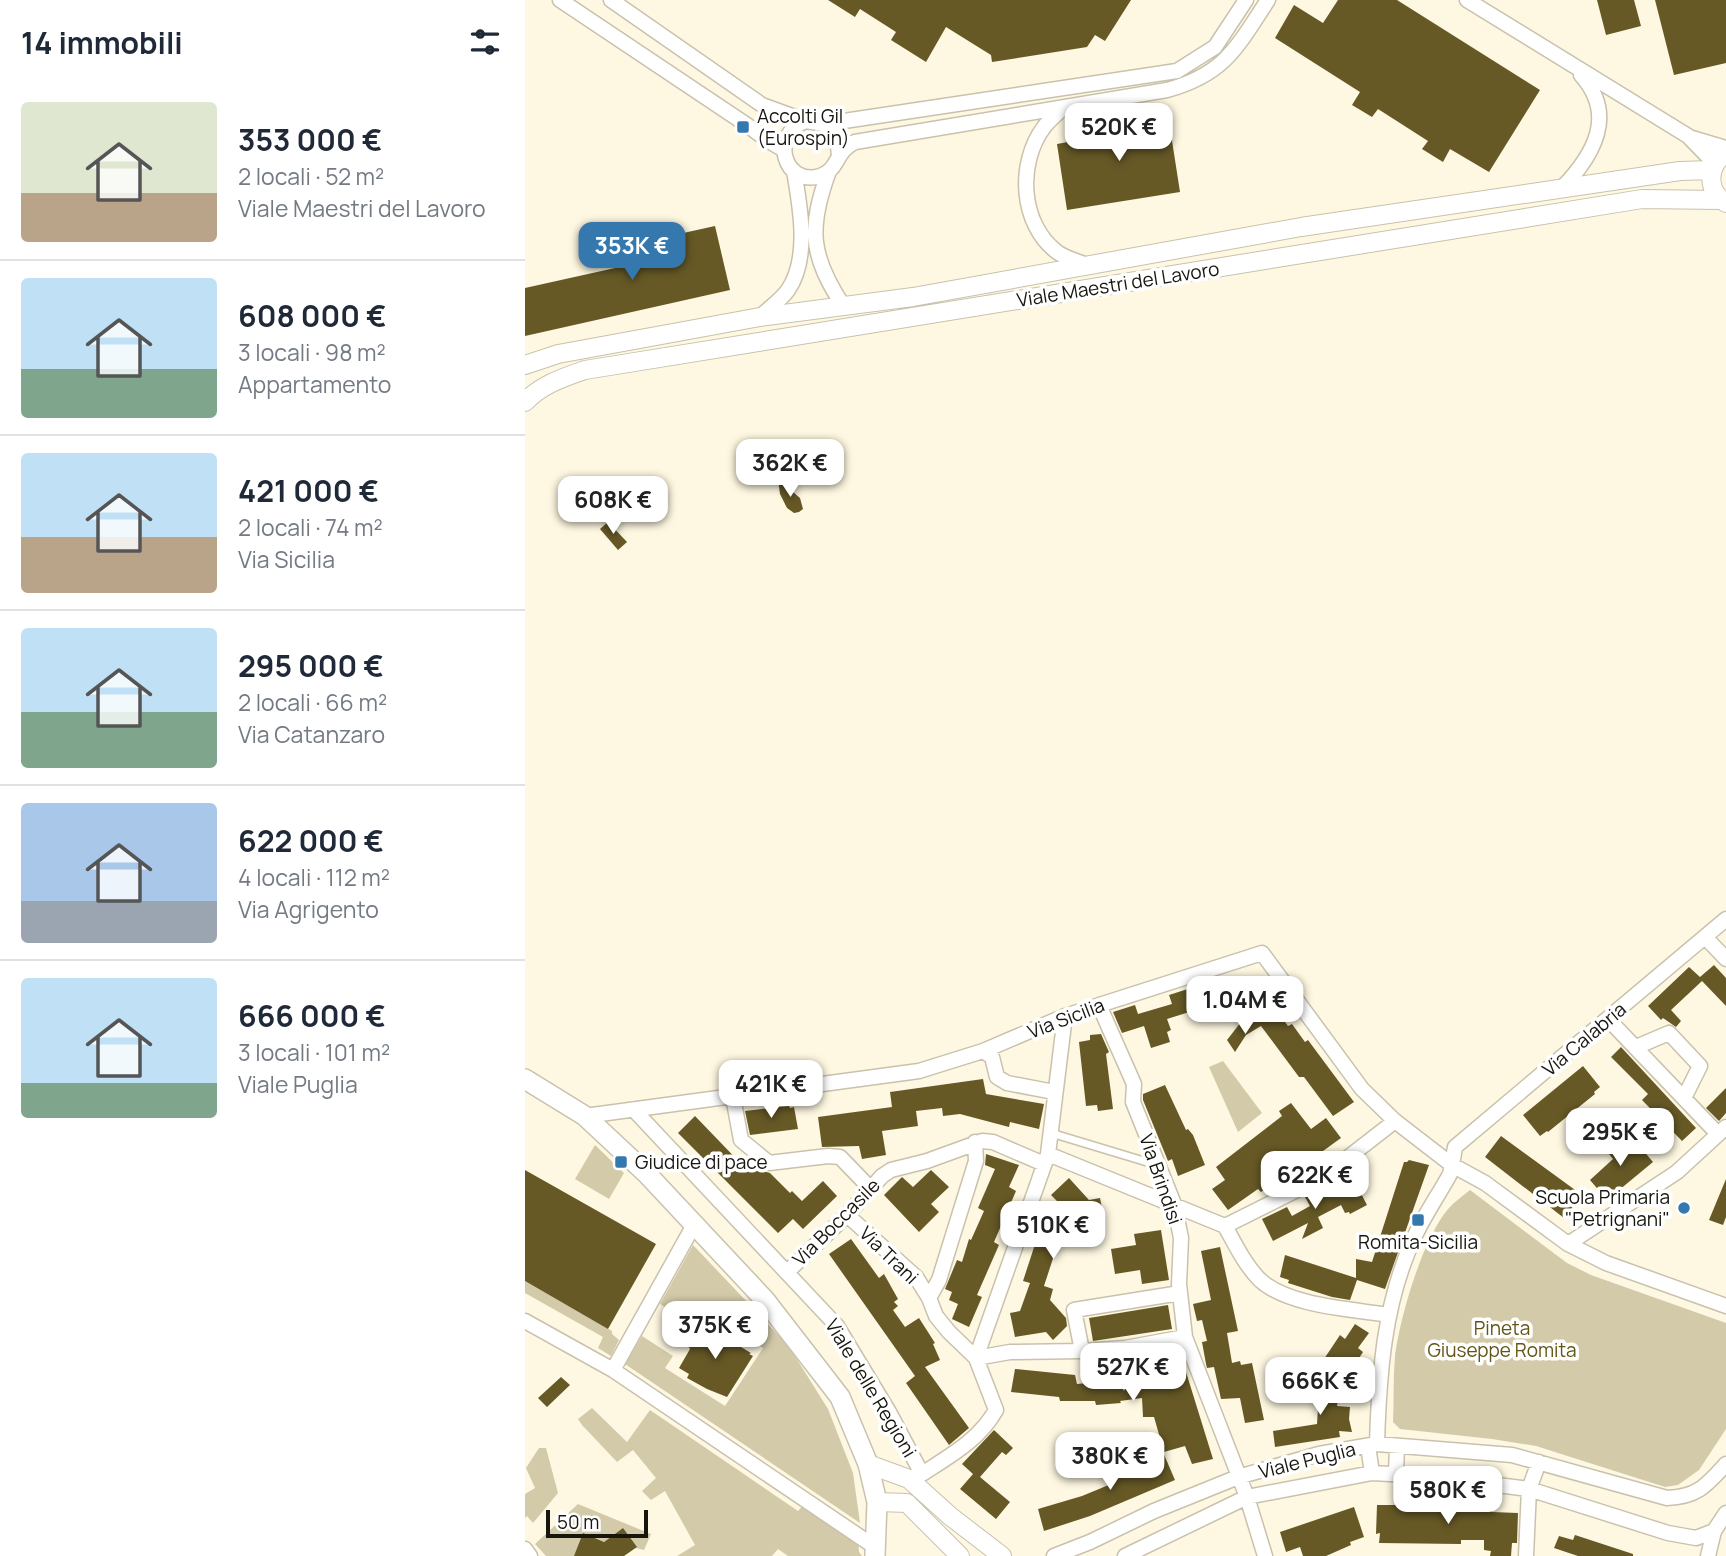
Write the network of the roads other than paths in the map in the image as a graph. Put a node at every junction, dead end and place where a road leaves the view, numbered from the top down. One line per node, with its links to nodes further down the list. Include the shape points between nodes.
1 (560, 0): 12 (street)
2 (611, 0): 8 (street, via 762,105)
3 (1246, 0): 9 (street, via 1215,47 1177,71)
4 (1268, 0): 7 (street, via 1223,64 1192,83)
5 (1467, 0): 6 (street)
6 (1573, 66): 10 (street); 17 (street, via 1592,88 1598,130 1593,149)
7 (1063, 108): 13 (street, via 855,142); 19 (street, via 1034,144 1025,189 1041,236 1058,253)
8 (806, 121): 9 (street); 12 (street, via 787,135)
9 (824, 124): 13 (street, via 837,137)
10 (1688, 136): 11 (street); 14 (street)
11 (1726, 148)
12 (783, 150): 15 (street)
13 (839, 156): 16 (street)
14 (1718, 162): 17 (street, Viale Maestri del Lavoro); 18 (street, via 1712,186)
15 (794, 171): 16 (street, via 811,177); 21 (street, via 798,270 788,290)
16 (829, 171): 20 (street, via 814,219 815,248)
17 (1562, 188): 19 (street, Viale Maestri del Lavoro, via 1301,226)
18 (1723, 202): 23 (street, Viale Maestri del Lavoro, via 1642,199 585,370 550,383)
19 (1087, 265): 20 (street, Viale Maestri del Lavoro)
20 (844, 307): 21 (street, Viale Maestri del Lavoro)
21 (760, 317): 22 (street, Viale Maestri del Lavoro, via 558,354)
22 (525, 365)
23 (525, 402)
24 (1726, 919): 25 (street, Via Calabria)
25 (1705, 937): 26 (street); 29 (street, Via Calabria)
26 (1726, 959)
27 (1099, 1005): 28 (street, Via Sicilia); 38 (street, Via Sicilia, via 1262,953 1362,1089); 44 (street, Via Brindisi, via 1134,1084 1133,1102)
28 (1065, 1016): 31 (street, Via Sicilia); 33 (street)
29 (1608, 1019): 30 (street); 43 (street, Via Calabria, via 1455,1147)
30 (1636, 1047): 35 (street); 35 (street, via 1669,1033 1700,1066)
31 (983, 1051): 33 (street, via 992,1057 997,1077 1007,1083); 34 (street, Via Sicilia, via 919,1071)
32 (525, 1079): 37 (main road)
33 (1054, 1091): 40 (street)
34 (733, 1097): 36 (street, Via Sicilia); 45 (street, via 741,1140 769,1163 841,1157)
35 (1684, 1098): 39 (street)
36 (633, 1110): 37 (street, Via Sicilia); 51 (street, Viale delle Regioni)
37 (585, 1116): 48 (main road)
38 (1395, 1121): 43 (street, Via Sicilia); 49 (street, via 1323,1177)
39 (1722, 1130): 50 (street, via 1677,1172)
40 (1050, 1132): 42 (street); 44 (lane)
41 (975, 1142): 42 (street, via 993,1142); 45 (street, Via Boccasile, via 891,1170); 53 (street, Via Trani, via 976,1161 939,1280)
42 (1046, 1159): 46 (street); 59 (street)
43 (1452, 1165): 50 (street, Via Sicilia, via 1485,1183); 55 (street, Via Calabria, via 1413,1239)
44 (1158, 1166): 46 (street, Via Brindisi)
45 (870, 1188): 47 (street, Via Boccasile)
46 (1174, 1204): 49 (street); 52 (street, Via Brindisi, via 1181,1238)
47 (846, 1215): 51 (street, Via Boccasile); 53 (street, Via Trani, via 916,1277)
48 (695, 1223): 60 (street); 64 (main road, via 765,1300 840,1397)
49 (1225, 1226): 55 (street, via 1261,1281 1315,1304)
50 (1568, 1244): 54 (street, Via Sicilia, via 1606,1263)
51 (786, 1272): 68 (street, Viale delle Regioni, via 837,1326 889,1412)
52 (1180, 1293): 57 (street, Via Brindisi); 58 (street, via 1074,1310)
53 (929, 1298): 59 (street, Via Trani, via 936,1316)
54 (1726, 1306)
55 (1389, 1315): 61 (street, Via Calabria)
56 (525, 1321): 60 (street)
57 (1185, 1337): 58 (street); 69 (street, Via Brindisi)
58 (1082, 1351): 59 (street, via 1035,1350)
59 (976, 1358): 68 (street, Via Trani, via 996,1410 975,1439)
60 (613, 1370): 77 (street)
61 (1372, 1445): 62 (street, Viale Puglia); 66 (street, Via Calabria); 69 (street, Viale Puglia, via 1319,1454)
62 (1397, 1446): 63 (street, Viale Puglia, via 1513,1455); 67 (street)
63 (1539, 1462): 65 (street, Viale Puglia, via 1667,1498 1686,1498); 70 (street)
64 (868, 1464): 68 (street, Viale delle Regioni); 72 (main road)
65 (1726, 1464)
66 (1372, 1473): 67 (street, Viale Puglia); 71 (street, Viale Puglia)
67 (1396, 1474): 70 (street, Viale Puglia)
68 (916, 1477): 80 (street, Viale delle Regioni, via 950,1516)
69 (1238, 1477): 71 (street, Via Brindisi); 75 (street, Viale Puglia)
70 (1528, 1489): 74 (street, Viale Puglia, via 1668,1533 1696,1538); 84 (street)
71 (1247, 1497): 82 (street, Viale Puglia); 83 (street, Via Brindisi)
72 (877, 1502): 77 (main road); 79 (street, via 907,1503)
73 (1726, 1513): 74 (street)
74 (1714, 1531): 85 (street)
75 (1111, 1532): 81 (street, Viale Puglia); 82 (street)
76 (525, 1549): 78 (street)
77 (875, 1552)
78 (530, 1556)
79 (960, 1556)
80 (1002, 1556)
81 (1054, 1556)
82 (1124, 1556)
83 (1265, 1556)
84 (1526, 1556)
85 (1708, 1556)

